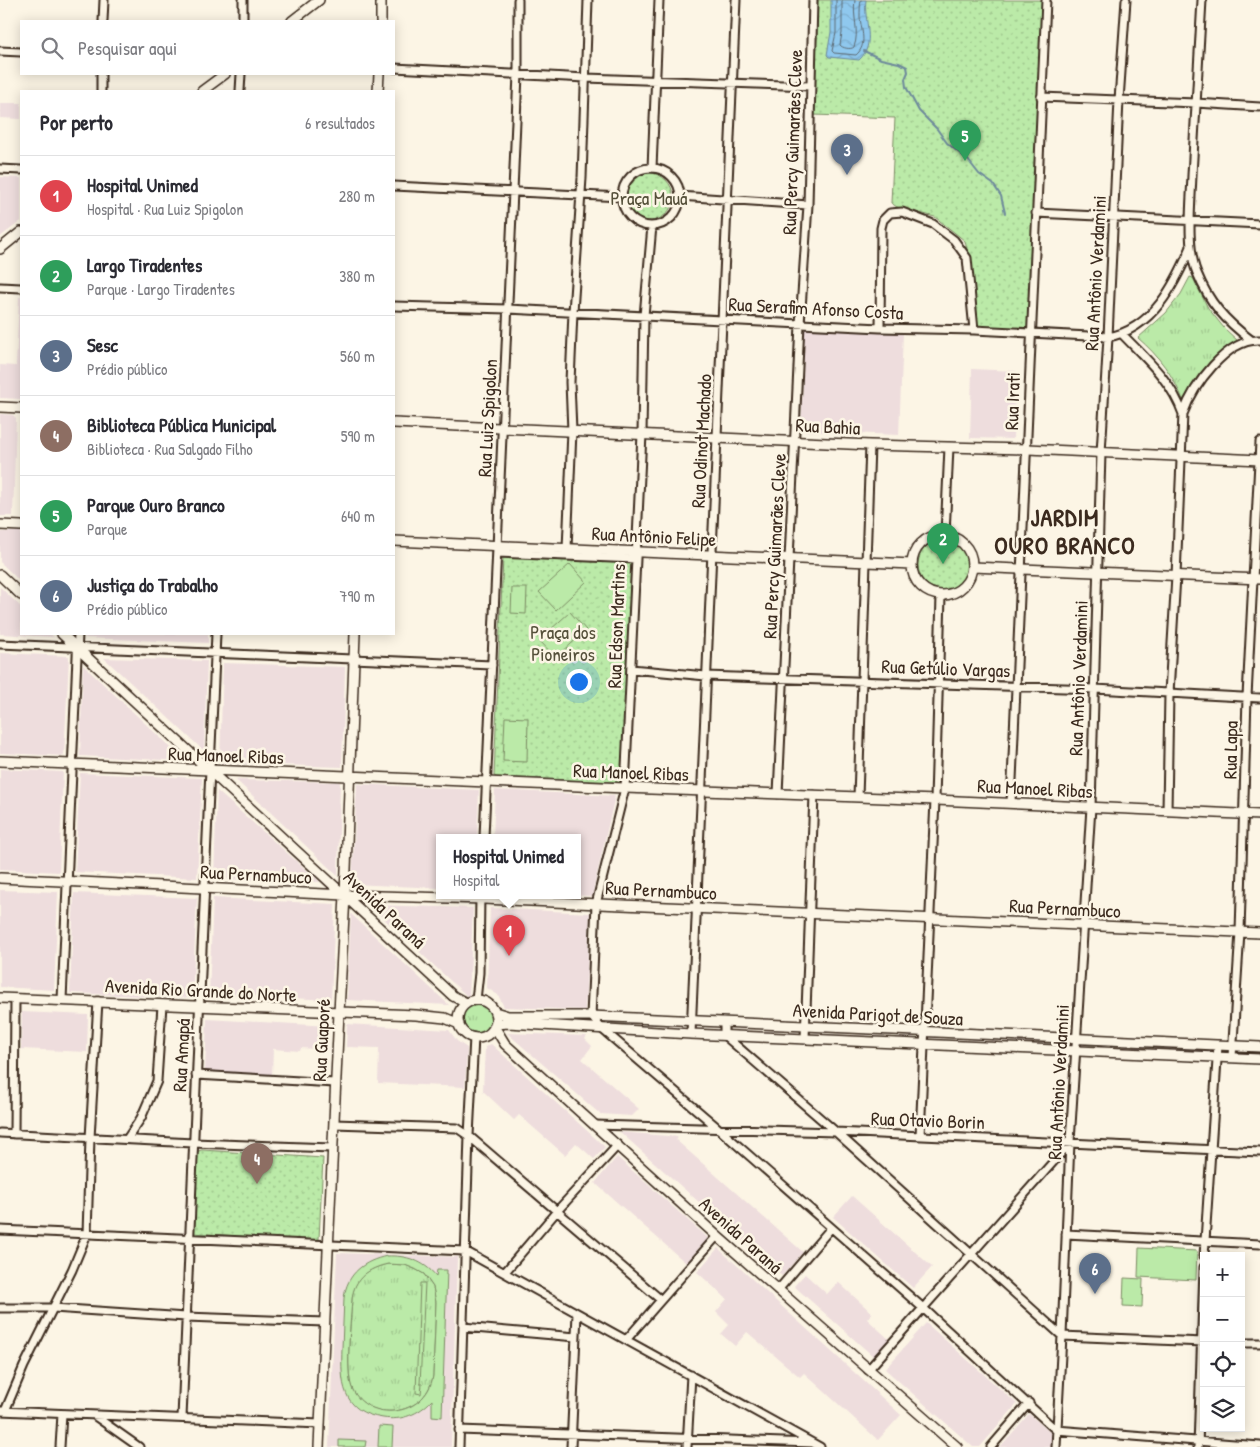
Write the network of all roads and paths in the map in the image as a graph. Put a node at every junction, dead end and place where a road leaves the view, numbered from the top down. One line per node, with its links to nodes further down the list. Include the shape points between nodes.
1 (104, 0): 13 (street)
2 (243, 0): 14 (street)
3 (319, 0): 15 (street)
4 (381, 0): 16 (street)
5 (518, 0): 20 (street, Rua Luiz Spigolon)
6 (588, 0): 25 (street)
7 (659, 0): 26 (street)
8 (736, 0): 27 (street, Rua Odinot Machado)
9 (813, 0): 28 (street, Rua Percy Guimarães Cleve)
10 (1046, 0): 33 (street, Rua Irati)
11 (1126, 0): 34 (street, Rua Antônio Verdamini)
12 (1202, 0): 35 (street)
13 (104, 20)
14 (243, 20)
15 (293, 20)
16 (381, 20)
17 (0, 51): 18 (street)
18 (20, 52)
19 (395, 68): 20 (street)
20 (518, 74): 25 (street); 41 (street, Rua Luiz Spigolon)
21 (101, 75): 29 (street)
22 (224, 75): 30 (street)
23 (241, 75): 31 (street)
24 (379, 75): 32 (street)
25 (586, 78): 26 (street); 42 (street)
26 (657, 80): 27 (street); 37 (street)
27 (734, 83): 28 (street); 45 (street, Rua Odinot Machado)
28 (810, 86): 46 (street, Rua Percy Guimarães Cleve)
29 (100, 90)
30 (203, 90)
31 (240, 90)
32 (378, 90)
33 (1041, 97): 34 (street); 47 (street, Rua Irati)
34 (1119, 100): 35 (street); 48 (street, Rua Antônio Verdamini)
35 (1196, 102): 36 (street); 49 (street)
36 (1260, 107)
37 (652, 168): 43 (street, via 668,174); 44 (street, via 631,176)
38 (0, 169): 39 (street)
39 (20, 170)
40 (395, 186): 41 (street)
41 (513, 191): 42 (street); 58 (street, Rua Luiz Spigolon)
42 (581, 196): 44 (street); 59 (street)
43 (680, 196): 45 (street); 51 (street, via 672,216)
44 (622, 197): 51 (street, via 628,214 635,221)
45 (729, 200): 46 (street); 61 (street, Rua Odinot Machado)
46 (808, 205): 62 (street, Rua Percy Guimarães Cleve)
47 (1036, 213): 48 (street); 65 (street, Rua Irati)
48 (1114, 217): 49 (street); 67 (street, Rua Antônio Verdamini)
49 (1190, 220): 50 (street); 53 (street)
50 (1260, 224)
51 (652, 226): 60 (street, Rua Edson Martins)
52 (20, 233): 54 (street)
53 (1191, 247): 66 (street, Rua Serafim Afonso Costa, via 1169,292 1156,309); 68 (street, via 1196,272 1215,307 1230,324)
54 (0, 249)
55 (0, 287): 56 (street)
56 (20, 288)
57 (395, 306): 58 (street, Rua Serafim Afonso Costa)
58 (508, 309): 59 (street, Rua Serafim Afonso Costa); 74 (street, Rua Luiz Spigolon)
59 (572, 312): 60 (street, Rua Serafim Afonso Costa); 75 (street)
60 (644, 316): 61 (street, Rua Serafim Afonso Costa); 76 (street, Rua Edson Martins)
61 (722, 320): 62 (street, Rua Serafim Afonso Costa); 77 (street, Rua Odinot Machado)
62 (800, 324): 63 (street, Rua Serafim Afonso Costa); 78 (street, Rua Percy Guimarães Cleve)
63 (880, 328): 64 (street, Rua Serafim Afonso Costa); 64 (street, via 881,228 890,213 902,212 933,224 954,240 967,258)
64 (974, 330): 65 (street, Rua Serafim Afonso Costa)
65 (1030, 334): 67 (street, Rua Serafim Afonso Costa); 82 (street, Rua Irati)
66 (1122, 334): 67 (street, Rua Serafim Afonso Costa); 72 (street, via 1164,377 1178,398)
67 (1108, 337): 83 (street, Rua Antônio Verdamini)
68 (1252, 340): 69 (street); 72 (street, via 1234,348 1210,369 1193,391)
69 (1260, 340)
70 (0, 407): 71 (street)
71 (20, 408)
72 (1183, 414): 84 (street)
73 (395, 423): 74 (street, Rua Bahia)
74 (502, 427): 75 (street, Rua Bahia); 91 (street, Rua Luiz Spigolon)
75 (572, 431): 76 (street, Rua Bahia); 90 (street)
76 (642, 434): 77 (street, Rua Bahia); 92 (street, Rua Edson Martins)
77 (718, 438): 78 (street, Rua Bahia); 93 (street, Rua Odinot Machado)
78 (795, 441): 80 (street, Rua Bahia); 94 (street, Rua Percy Guimarães Cleve)
79 (1260, 442): 85 (street, Rua Lapa)
80 (870, 445): 81 (street, Rua Bahia); 95 (street)
81 (949, 447): 82 (street, Rua Bahia); 88 (street)
82 (1026, 449): 83 (street, Rua Bahia); 98 (street, Rua Irati)
83 (1101, 453): 84 (street, Rua Bahia); 99 (street, Rua Antônio Verdamini)
84 (1180, 456): 85 (street, Rua Bahia); 101 (street)
85 (1259, 460): 102 (street, Rua Lapa)
86 (0, 525): 87 (street)
87 (20, 526)
88 (945, 535): 96 (street, via 935,536 919,546); 97 (street, via 962,542 972,558)
89 (395, 541): 91 (street, Rua Antônio Felipe)
90 (567, 549): 91 (street, Rua Antônio Felipe); 92 (street, Rua Antônio Felipe)
91 (497, 550): 92 (street, Rua Antônio Felipe); 113 (street, Rua Luiz Spigolon)
92 (635, 555): 93 (street, Rua Antônio Felipe); 114 (street, Rua Edson Martins)
93 (712, 556): 94 (street, Rua Antônio Felipe); 115 (street, Rua Odinot Machado)
94 (789, 559): 95 (street, Rua Antônio Felipe); 116 (street, Rua Percy Guimarães Cleve)
95 (867, 562): 96 (street, Rua Antônio Felipe); 117 (street)
96 (912, 564): 104 (street, via 913,574 923,589)
97 (973, 567): 98 (street); 104 (street, via 971,576 959,591)
98 (1021, 569): 99 (street); 119 (street, Rua Irati)
99 (1098, 573): 101 (street); 120 (street, Rua Antônio Verdamini)
100 (0, 575): 103 (street)
101 (1176, 576): 102 (street); 121 (street)
102 (1256, 578): 122 (street, Rua Lapa)
103 (20, 594)
104 (941, 596): 118 (street)
105 (63, 635): 110 (street, Avenida Paraná)
106 (78, 635): 110 (street)
107 (216, 635): 111 (street, Rua Amapá)
108 (355, 635): 112 (street, Rua Guaporé)
109 (0, 644): 110 (street)
110 (77, 648): 111 (street); 125 (street); 126 (street, Avenida Paraná)
111 (215, 653): 112 (street); 126 (street, Rua Amapá)
112 (354, 659): 113 (street); 127 (street, Rua Guaporé)
113 (492, 665): 128 (street, Rua Luiz Spigolon)
114 (631, 669): 115 (street, Rua Getúlio Vargas); 129 (street, Rua Edson Martins)
115 (706, 676): 116 (street, Rua Getúlio Vargas); 130 (street, Rua Odinot Machado)
116 (784, 679): 117 (street, Rua Getúlio Vargas); 131 (street, Rua Percy Guimarães Cleve)
117 (862, 682): 118 (street, Rua Getúlio Vargas); 133 (street)
118 (938, 684): 119 (street, Rua Getúlio Vargas); 134 (street)
119 (1017, 687): 120 (street, Rua Getúlio Vargas); 135 (street, Rua Irati)
120 (1095, 689): 121 (street, Rua Getúlio Vargas); 136 (street, Rua Antônio Verdamini)
121 (1169, 693): 122 (street, Rua Getúlio Vargas); 137 (street)
122 (1247, 698): 123 (street, Rua Getúlio Vargas); 138 (street, Rua Lapa)
123 (1260, 698)
124 (0, 761): 125 (street, Rua Manoel Ribas)
125 (72, 764): 126 (street, Rua Manoel Ribas); 142 (street)
126 (211, 770): 127 (street, Rua Manoel Ribas); 143 (street, Rua Amapá); 144 (street, Avenida Paraná)
127 (349, 776): 128 (street, Rua Manoel Ribas); 144 (street, Rua Guaporé)
128 (487, 782): 129 (street, Rua Manoel Ribas); 140 (street, Rua Luiz Spigolon)
129 (625, 788): 130 (street, Rua Manoel Ribas); 148 (street, Rua Edson Martins)
130 (701, 791): 131 (street, Rua Manoel Ribas); 149 (street, Rua Odinot Machado)
131 (778, 794): 132 (street, Rua Manoel Ribas)
132 (814, 795): 133 (street, Rua Manoel Ribas); 150 (street)
133 (858, 797): 134 (street, Rua Manoel Ribas)
134 (935, 800): 135 (street, Rua Manoel Ribas); 151 (street)
135 (1011, 803): 136 (street, Rua Manoel Ribas)
136 (1091, 807): 137 (street, Rua Manoel Ribas); 152 (street, Rua Antônio Verdamini)
137 (1167, 811): 138 (street, Rua Manoel Ribas)
138 (1244, 815): 139 (street, Rua Manoel Ribas); 153 (street, Rua Lapa)
139 (1260, 815)
140 (484, 834)
141 (0, 878): 142 (street, Rua Pernambuco)
142 (67, 882): 143 (street, Rua Pernambuco); 157 (street)
143 (205, 888): 144 (street, Rua Pernambuco); 162 (street, Rua Amapá)
144 (346, 895): 145 (street, Rua Pernambuco); 160 (street, Avenida Paraná, via 453,996); 163 (street, Rua Guaporé)
145 (436, 896)
146 (480, 899): 158 (street)
147 (513, 899): 148 (street, Rua Pernambuco)
148 (596, 904): 149 (street, Rua Pernambuco); 165 (street, Rua Edson Martins)
149 (696, 908): 150 (street, Rua Pernambuco); 166 (street, Rua Odinot Machado)
150 (810, 913): 151 (street, Rua Pernambuco); 170 (street)
151 (929, 919): 152 (street, Rua Pernambuco); 172 (street)
152 (1083, 926): 153 (street, Rua Pernambuco); 177 (street, Rua Antônio Verdamini)
153 (1240, 932): 154 (street, Rua Pernambuco); 181 (street, Rua Lapa)
154 (1260, 933)
155 (0, 998): 156 (street, Avenida Rio Grande do Norte)
156 (15, 999): 157 (street, Avenida Rio Grande do Norte); 194 (street)
157 (62, 1000): 159 (street, Avenida Rio Grande do Norte)
158 (476, 1000): 160 (street); 164 (street, via 489,1004)
159 (98, 1002): 161 (street, Avenida Rio Grande do Norte); 197 (street)
160 (466, 1003): 168 (street, via 459,1014)
161 (162, 1005): 162 (street, Avenida Rio Grande do Norte); 198 (street, via 157,1081 141,1118)
162 (200, 1006): 163 (street, Avenida Rio Grande do Norte); 187 (street, Rua Amapá)
163 (339, 1012): 168 (street, Avenida Rio Grande do Norte, via 445,1018); 188 (street, Rua Guaporé)
164 (495, 1012): 165 (street, Avenida Parigot de Souza, via 508,1016); 169 (street)
165 (591, 1016): 166 (street, Avenida Parigot de Souza); 171 (street)
166 (692, 1022): 167 (street, Avenida Parigot de Souza); 173 (street, Rua Odinot Machado)
167 (724, 1023): 170 (street, Avenida Parigot de Souza); 174 (street)
168 (459, 1024): 175 (street, via 464,1032)
169 (494, 1025): 171 (street, Avenida Parigot de Souza); 175 (street, via 490,1032); 178 (street, Avenida Paraná)
170 (806, 1027): 172 (street, Avenida Parigot de Souza); 176 (street)
171 (601, 1028): 173 (street, Avenida Parigot de Souza); 191 (street)
172 (924, 1032): 177 (street, Avenida Parigot de Souza); 179 (street)
173 (691, 1034): 174 (street, Avenida Parigot de Souza)
174 (724, 1035): 176 (street, Avenida Parigot de Souza); 192 (street)
175 (479, 1037): 178 (street, Avenida Paraná); 195 (street)
176 (805, 1038): 179 (street, Avenida Parigot de Souza)
177 (1077, 1039): 180 (street, Avenida Parigot de Souza); 183 (street, Rua Antônio Verdamini)
178 (505, 1044): 190 (street, Avenida Paraná)
179 (924, 1044): 183 (street, Avenida Parigot de Souza); 196 (street)
180 (1218, 1045): 181 (street, Avenida Parigot de Souza); 184 (street)
181 (1232, 1046): 182 (street, Avenida Parigot de Souza); 185 (street, Rua Lapa)
182 (1260, 1047)
183 (1076, 1050): 184 (street, Avenida Parigot de Souza); 199 (street, Rua Antônio Verdamini)
184 (1218, 1057): 185 (street, Avenida Parigot de Souza); 203 (street)
185 (1232, 1058): 186 (street, Avenida Parigot de Souza)
186 (1260, 1059)
187 (196, 1075): 188 (street); 200 (street, Rua Amapá)
188 (335, 1083): 189 (street, Rua Guaporé)
189 (334, 1124): 195 (street, via 457,1128); 202 (street, Rua Guaporé)
190 (595, 1124): 191 (street, Rua Otavio Borin); 201 (street, Avenida Paraná)
191 (719, 1129): 192 (street, Rua Otavio Borin); 206 (street)
192 (836, 1132): 196 (street, Rua Otavio Borin); 217 (street)
193 (0, 1133): 194 (street)
194 (14, 1134): 197 (street)
195 (469, 1136): 205 (street); 215 (street)
196 (920, 1136): 199 (street, Rua Otavio Borin)
197 (90, 1138): 198 (street); 208 (street)
198 (127, 1139): 200 (street)
199 (1070, 1142): 203 (street, Rua Otavio Borin); 209 (street, Rua Antônio Verdamini); 217 (street)
200 (193, 1143): 202 (street); 211 (street, Rua Amapá)
201 (618, 1145): 205 (street); 210 (street, Avenida Paraná)
202 (332, 1148): 213 (street, Rua Guaporé)
203 (1212, 1149): 204 (street, Rua Otavio Borin); 212 (street)
204 (1260, 1152)
205 (557, 1211): 218 (street); 220 (street)
206 (832, 1228): 219 (street); 223 (street)
207 (0, 1230): 208 (street)
208 (87, 1234): 211 (street); 222 (street)
209 (1066, 1234): 212 (street); 228 (street, Rua Antônio Verdamini)
210 (716, 1236): 219 (street, Avenida Paraná); 220 (street)
211 (190, 1238): 213 (street); 225 (street, Rua Amapá)
212 (1205, 1242): 214 (street); 216 (street)
213 (328, 1244): 215 (street); 226 (street, Rua Guaporé)
214 (1260, 1244)
215 (465, 1251): 218 (street); 227 (street)
216 (1204, 1252)
217 (970, 1253): 223 (street); 228 (street)
218 (505, 1272): 224 (street)
219 (778, 1290): 234 (street, Avenida Paraná)
220 (661, 1300): 230 (street)
221 (0, 1308): 222 (street)
222 (53, 1308): 225 (street); 238 (street)
223 (923, 1308): 234 (street); 237 (street)
224 (577, 1312): 229 (street); 230 (street)
225 (186, 1317): 226 (street); 241 (street, Rua Amapá)
226 (325, 1322): 242 (street, Rua Guaporé)
227 (463, 1327): 229 (street); 243 (street)
228 (1062, 1336): 231 (street); 244 (street, Rua Antônio Verdamini)
229 (576, 1337): 245 (street)
230 (626, 1340): 235 (street)
231 (1200, 1342)
232 (1245, 1343): 233 (street)
233 (1260, 1343)
234 (868, 1370): 256 (street, Avenida Paraná)
235 (691, 1375): 246 (street); 248 (street)
236 (1200, 1387): 247 (street)
237 (1028, 1403): 244 (street); 257 (street)
238 (3, 1411): 239 (street)
239 (62, 1414): 240 (street); 250 (street)
240 (95, 1416): 241 (street); 251 (street)
241 (182, 1418): 242 (street)
242 (320, 1424): 252 (street, Rua Guaporé)
243 (459, 1430): 245 (street); 253 (street)
244 (1056, 1430): 247 (street); 258 (street, Rua Antônio Verdamini)
245 (572, 1434): 246 (street); 254 (street)
246 (688, 1438): 248 (street); 255 (street)
247 (1198, 1444): 249 (street)
248 (817, 1445)
249 (1260, 1446)
250 (60, 1447)
251 (140, 1447)
252 (319, 1447)
253 (459, 1447)
254 (571, 1447)
255 (687, 1447)
256 (958, 1447)
257 (991, 1447)
258 (1056, 1447)

